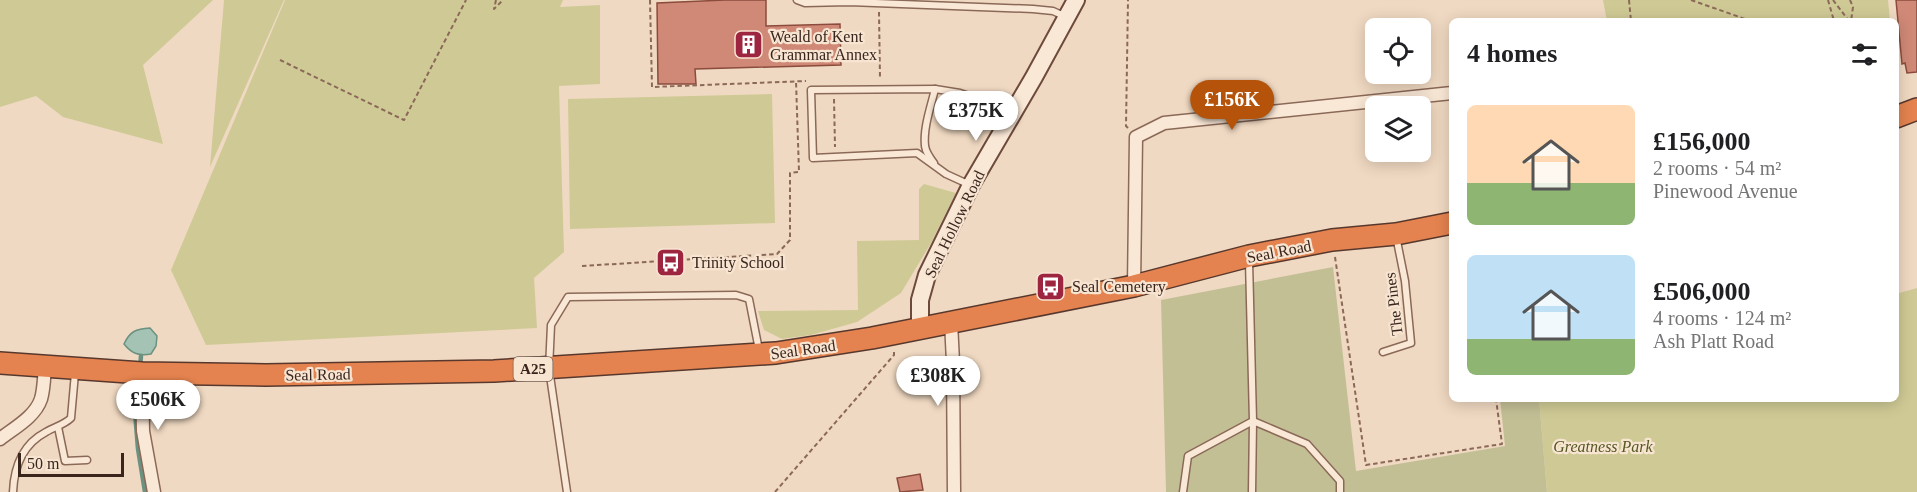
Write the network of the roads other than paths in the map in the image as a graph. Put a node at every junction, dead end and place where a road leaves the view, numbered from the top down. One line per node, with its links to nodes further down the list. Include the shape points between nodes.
1 (797, 0): 3 (lane, via 1033,9)
2 (1076, 0): 3 (main road, Seal Hollow Road)
3 (1067, 17): 8 (main road, Seal Hollow Road)
4 (935, 89): 8 (lane, via 978,99); 9 (lane, via 925,146); 9 (lane, via 811,90 813,158 917,153)
5 (1449, 93): 14 (street, via 1164,123 1136,137)
6 (1917, 109): 7 (highway)
7 (1899, 116)
8 (1012, 117): 10 (main road, Seal Hollow Road)
9 (936, 166): 10 (lane)
10 (971, 185): 16 (main road, Seal Hollow Road, via 927,275 920,300)
11 (1449, 224): 12 (highway, Seal Road / A25)
12 (1396, 234): 13 (highway, Seal Road / A25, via 1332,240); 17 (lane, The Pines, via 1411,342)
13 (1249, 256): 14 (highway, Seal Road / A25); 24 (lane)
14 (1134, 285): 15 (highway, Seal Road / A25)
15 (951, 322): 16 (highway, Seal Road / A25); 31 (street)
16 (920, 327): 18 (highway, Seal Road / A25, via 862,340)
17 (1383, 352)
18 (760, 354): 22 (highway, Seal Road / A25); 22 (lane, via 749,299 736,295 568,297 550,325)
19 (0, 363): 20 (highway, A25)
20 (45, 366): 21 (highway, A25); 26 (street, via 39,403)
21 (75, 368): 23 (highway, A25); 25 (lane, via 71,416)
22 (549, 369): 23 (highway, Seal Road / A25, via 266,375); 30 (lane)
23 (142, 373): 29 (street, via 143,432)
24 (1252, 421): 32 (lane, via 1188,456); 33 (lane); 34 (lane, via 1307,444 1340,481)
25 (58, 427): 27 (lane, via 64,464); 28 (lane, via 39,436 25,450 15,471)
26 (0, 439)
27 (87, 459)
28 (13, 492)
29 (154, 492)
30 (567, 492)
31 (954, 492)
32 (1184, 492)
33 (1252, 492)
34 (1340, 492)

